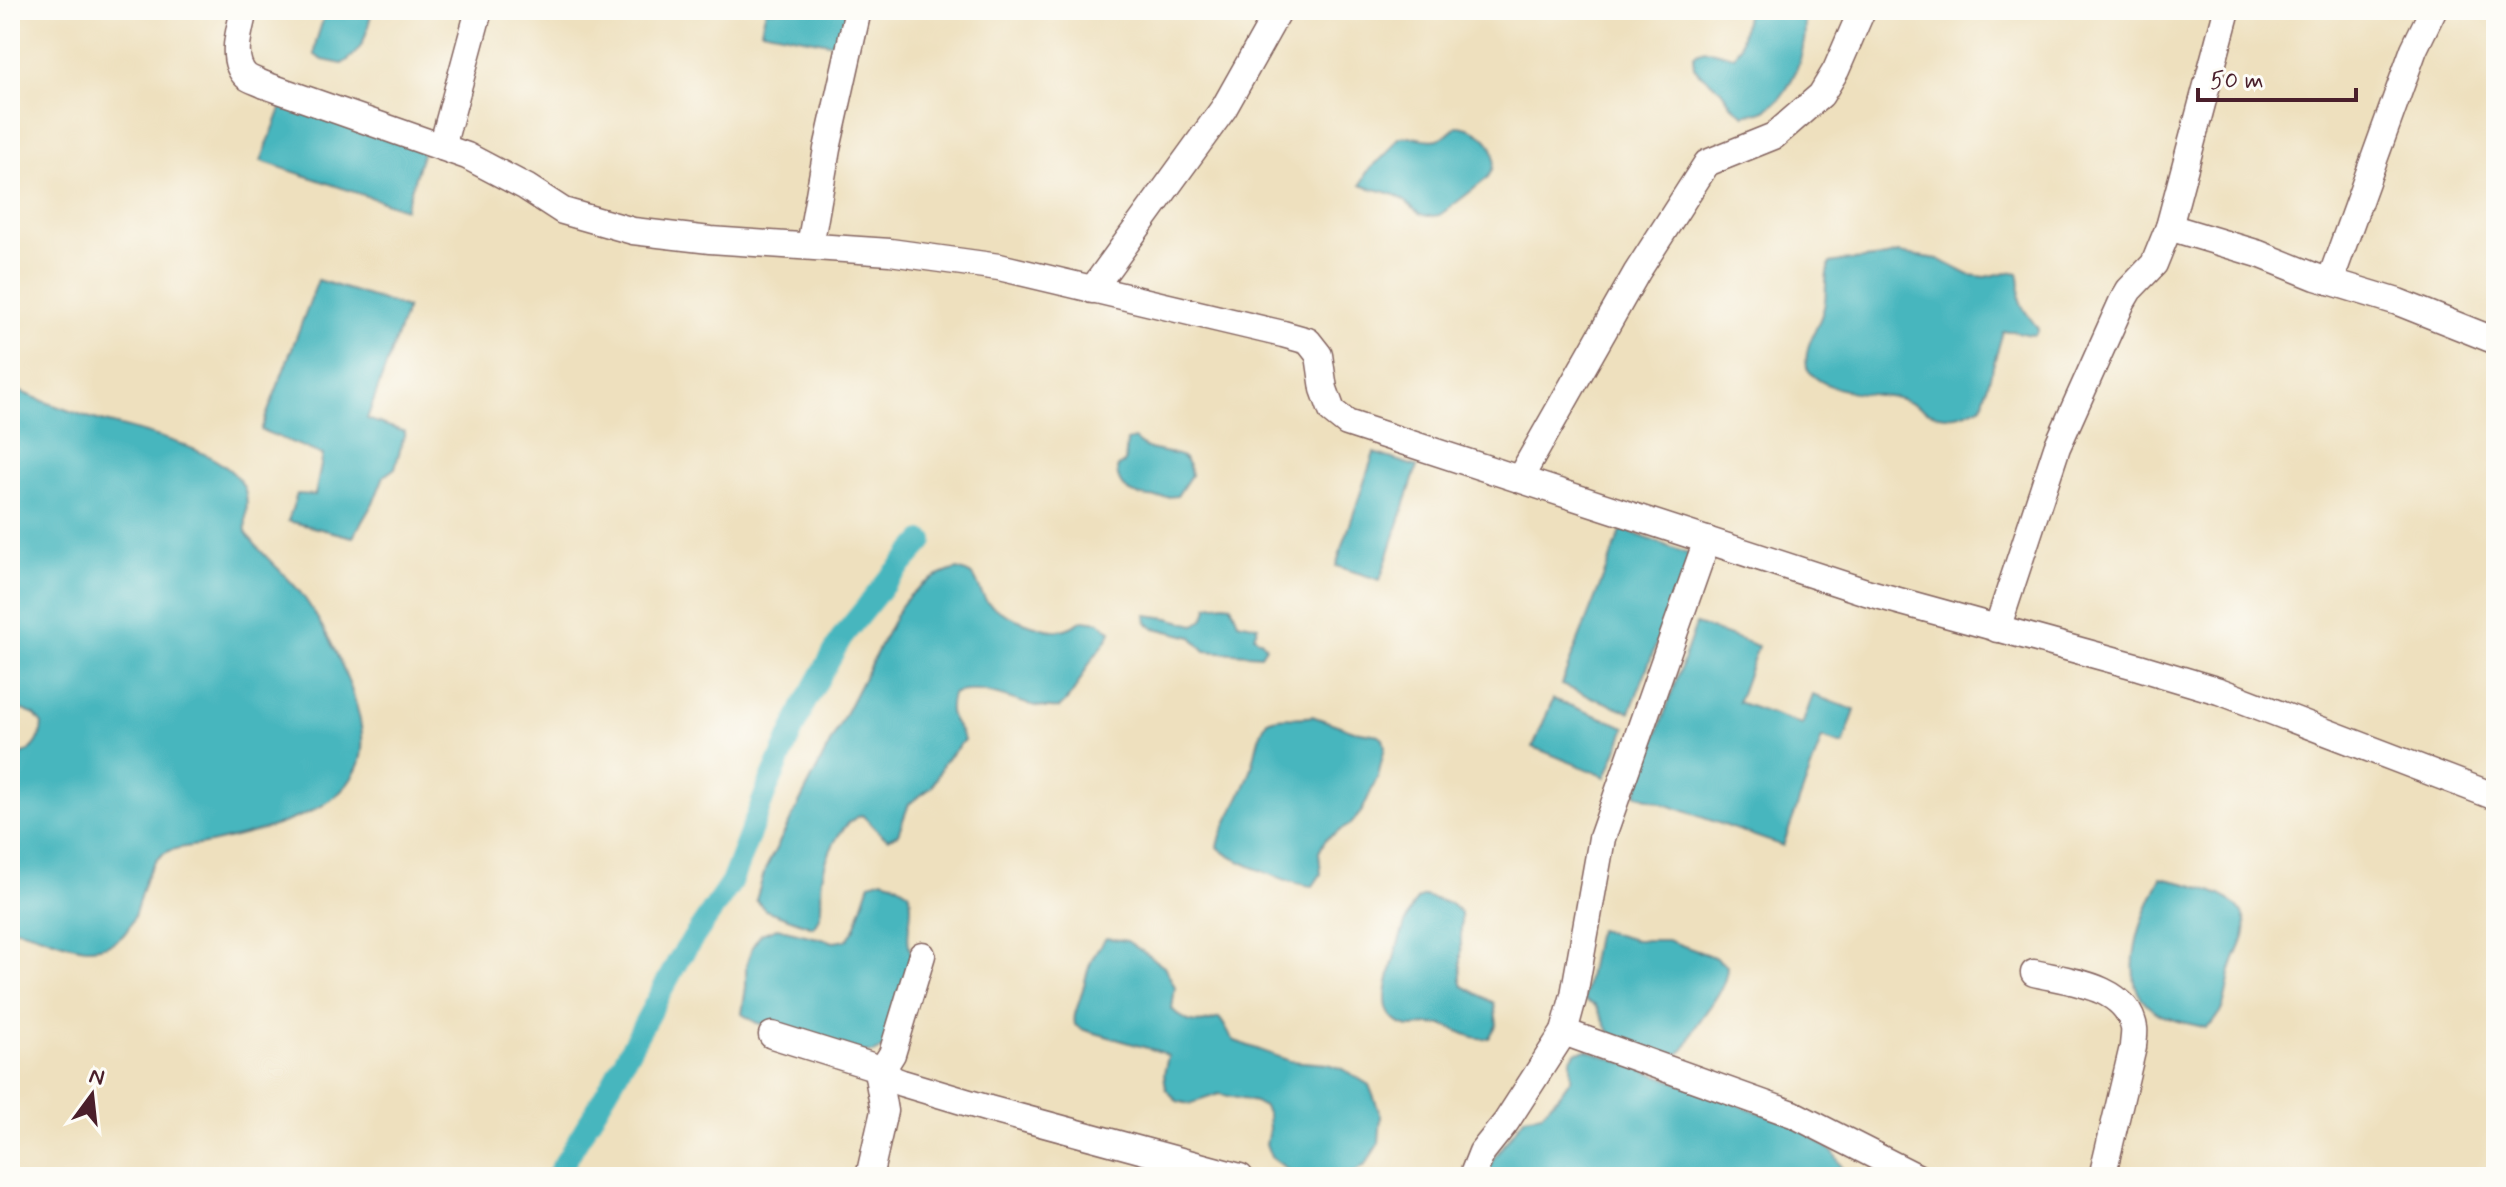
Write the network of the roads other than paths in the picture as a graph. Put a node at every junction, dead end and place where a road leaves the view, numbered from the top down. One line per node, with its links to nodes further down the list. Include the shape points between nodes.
1 (244, 10): 8 (street, via 238,59 245,75)
2 (479, 10): 8 (street)
3 (858, 10): 10 (street)
4 (1279, 10): 12 (street, via 1224,108)
5 (1862, 10): 14 (street, via 1821,95 1774,136 1707,163 1637,272)
6 (2227, 10): 9 (street)
7 (2433, 10): 11 (street)
8 (442, 147): 10 (street, via 479,162 563,211 619,227)
9 (2169, 227): 11 (street); 16 (street, via 2154,264 2122,302 2057,447)
10 (810, 246): 12 (street, via 999,267)
11 (2330, 281): 13 (street)
12 (1092, 290): 14 (street, via 1308,341 1319,355 1332,411 1347,423)
13 (2496, 341)
14 (1520, 478): 15 (street)
15 (1707, 540): 16 (street); 20 (street, via 1602,838)
16 (1997, 629): 17 (street, via 2219,691)
17 (2496, 797)
18 (922, 955): 22 (street, via 892,1054)
19 (2034, 973): 27 (street, via 2097,988 2116,999 2134,1027)
20 (1564, 1032): 25 (street, via 1482,1152); 26 (street, via 1793,1114)
21 (772, 1035): 22 (street)
22 (881, 1069): 23 (street, via 877,1082 884,1111); 24 (street, via 894,1080 960,1100)
23 (869, 1177)
24 (1240, 1177)
25 (1472, 1177)
26 (1917, 1177)
27 (2102, 1177)

